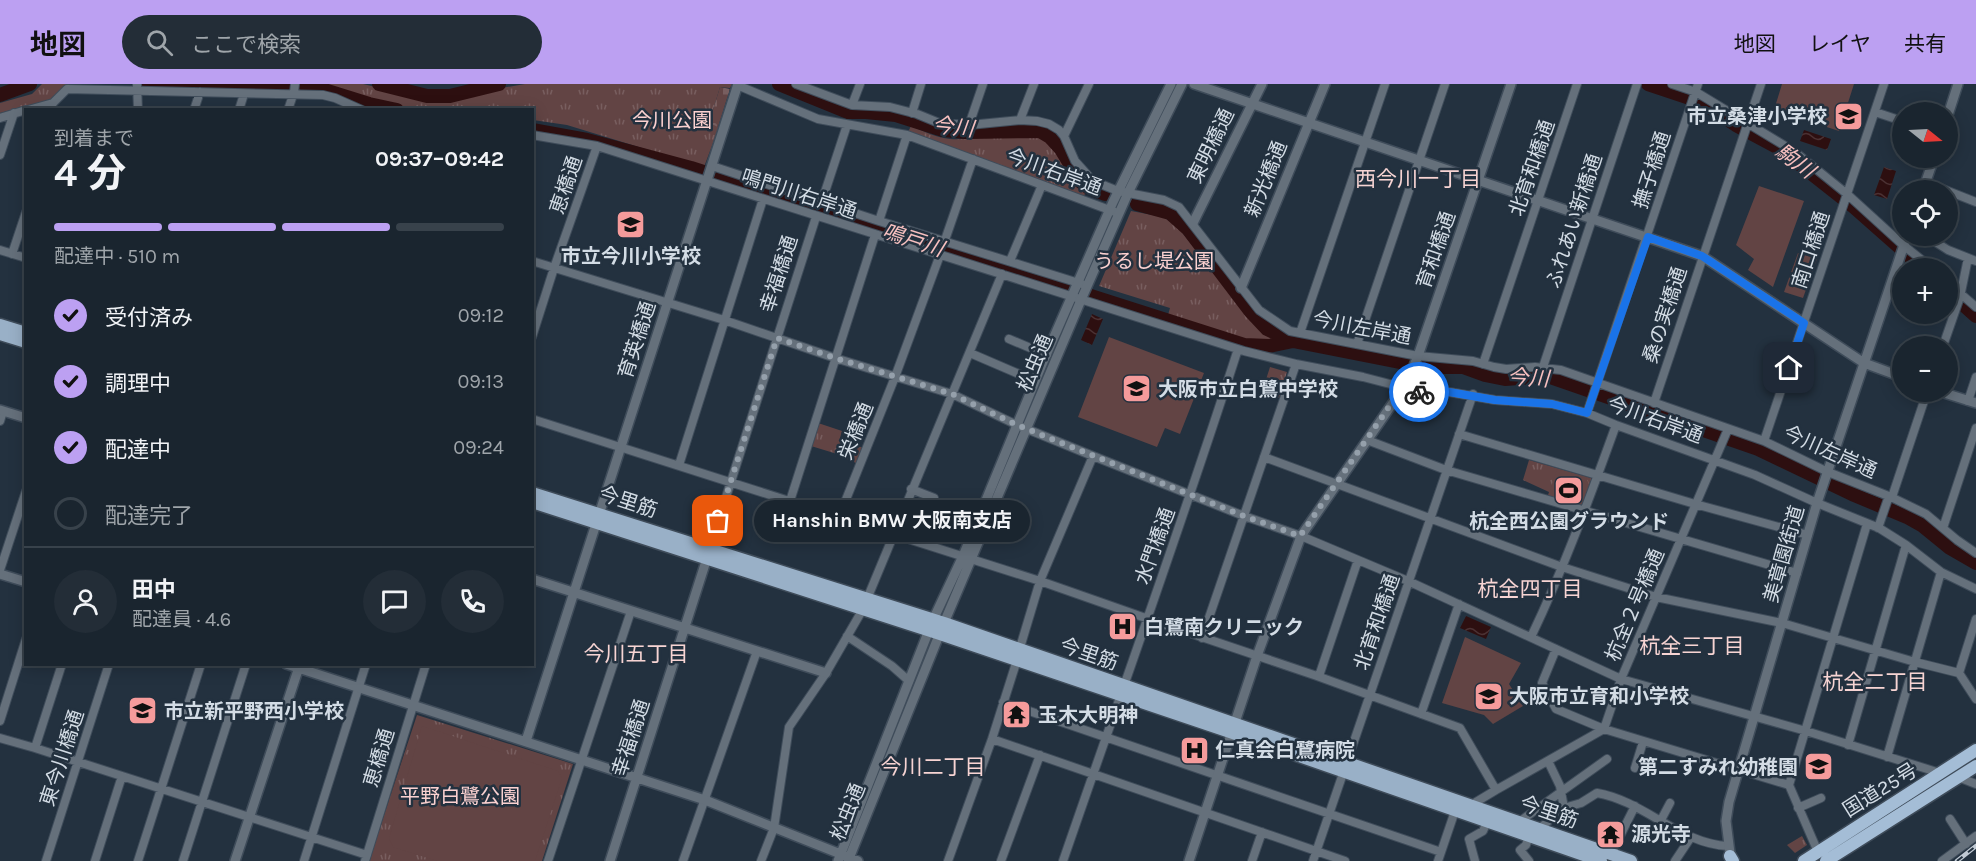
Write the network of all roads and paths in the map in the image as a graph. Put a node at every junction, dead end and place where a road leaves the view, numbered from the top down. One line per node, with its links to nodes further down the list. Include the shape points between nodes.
1 (796, 84): 30 (street)
2 (860, 84): 30 (street)
3 (921, 84): 40 (street)
4 (983, 84): 47 (street)
5 (1034, 84): 44 (street)
6 (1089, 84): 51 (street)
7 (1171, 84): 60 (street, 松虫通)
8 (1182, 84): 61 (street, 松虫通)
9 (1194, 84): 29 (street)
10 (1262, 84): 29 (street, 東明橋通)
11 (1325, 84): 45 (street, 新光橋通)
12 (1385, 84): 52 (street)
13 (1445, 84): 56 (street)
14 (1511, 84): 58 (street, 育和橋通)
15 (1577, 84): 65 (street, 北育和橋通)
16 (1672, 84): 24 (street)
17 (1761, 84): 48 (street)
18 (1884, 84): 39 (street, 南口橋通)
19 (1959, 84): 28 (street)
20 (738, 85): 46 (street, 今川右岸通, via 818,119); 57 (street, 育英橋通)
21 (1637, 85): 71 (street, ふれあい新橋通)
22 (137, 87): 25 (street); 31 (street, via 67,89); 32 (street)
23 (294, 89): 26 (street); 27 (street); 35 (street)
24 (1696, 90): 48 (street); 75 (street, 撫子橋通)
25 (201, 92): 26 (street); 33 (street)
26 (244, 94): 34 (street)
27 (340, 100): 36 (street); 37 (street)
28 (1953, 102)
29 (1252, 104): 45 (street); 73 (street, 東明橋通)
30 (852, 105): 40 (street, via 890,107)
31 (55, 106)
32 (138, 108)
33 (195, 108)
34 (240, 108)
35 (289, 108)
36 (338, 108)
37 (358, 108)
38 (24, 111): 41 (street)
39 (1875, 112): 43 (street); 62 (street, 南口橋通)
40 (912, 113): 47 (street, via 939,123)
41 (14, 114): 42 (street); 54 (street)
42 (0, 118)
43 (1892, 118)
44 (1020, 120): 47 (street); 51 (street, via 1049,124)
45 (1309, 123): 52 (street); 91 (street, 新光橋通)
46 (847, 125): 49 (street, 今川右岸通); 66 (street)
47 (969, 125)
48 (1748, 125): 62 (street, via 1795,153); 82 (street, 桑の実橋通)
49 (907, 135): 55 (street, 今川右岸通); 72 (street)
50 (534, 136): 53 (street, 鳴門川右岸通)
51 (1064, 136): 60 (street, 今川左岸通, via 1075,161 1093,181)
52 (1365, 142): 56 (street); 102 (street)
53 (597, 146): 57 (street, 鳴門川右岸通); 88 (street, 恵橋通)
54 (0, 155)
55 (973, 159): 59 (street, 今川右岸通); 76 (street)
56 (1420, 160): 58 (street); 108 (street)
57 (709, 174): 64 (street, 鳴門川右岸通); 66 (street); 95 (street, 育英橋通)
58 (1479, 179): 65 (street); 113 (street, 育和橋通)
59 (1042, 185): 68 (street, 今川右岸通); 86 (street)
60 (1118, 191): 61 (street, 今川左岸通); 68 (street, 松虫通)
61 (1128, 193): 68 (street, 松虫通); 73 (street, 今川左岸通, via 1172,203)
62 (1847, 196): 78 (street); 98 (street, 南口橋通)
63 (1958, 196): 67 (street)
64 (763, 199): 69 (street, 鳴門川右岸通); 97 (street)
65 (1538, 199): 71 (street); 116 (street, 北育和橋通)
66 (822, 201): 72 (street)
67 (1976, 202)
68 (1115, 212): 90 (street, 松虫通)
69 (816, 217): 74 (street, 鳴門川右岸通); 105 (street, 幸福橋通)
70 (24, 218): 80 (street)
71 (1592, 218): 75 (street); 117 (street, ふれあい新橋通)
72 (879, 221): 76 (street)
73 (1193, 223): 91 (street, 今川左岸通)
74 (875, 235): 81 (street, 鳴門川右岸通); 112 (street)
75 (1648, 237): 82 (street); 122 (street, 撫子橋通)
76 (945, 240): 86 (street)
77 (1942, 246): 85 (street)
78 (1903, 247): 84 (street); 114 (street, 美章園街道)
79 (0, 250): 80 (street)
80 (12, 254): 83 (street)
81 (940, 255): 89 (street, 鳴門川右岸通); 119 (street, 栄橋通)
82 (1702, 256): 98 (street); 128 (street, 桑の実橋通)
83 (24, 257)
84 (1918, 258)
85 (1972, 259): 94 (street)
86 (1010, 261): 90 (street)
87 (534, 262): 88 (street)
88 (554, 268): 95 (street); 100 (street, 恵橋通)
89 (1002, 274): 93 (street, 鳴門川右岸通); 110 (street)
90 (1083, 284): 93 (street, 松虫通)
91 (1241, 288): 102 (street, 今川左岸通, via 1259,310 1281,326)
92 (1958, 296): 94 (street)
93 (1077, 298): 109 (street, 鳴門川右岸通); 111 (street, 松虫通); 135 (street, 松虫通)
94 (1960, 298): 96 (street); 104 (street)
95 (668, 303): 97 (street); 141 (street, 育英橋通)
96 (1976, 307)
97 (724, 320): 105 (street); 145 (street)
98 (1804, 323): 114 (street); 140 (street, 南口橋通)
99 (0, 325): 101 (main road)
100 (534, 331)
101 (24, 332)
102 (1300, 333): 108 (street, 今川左岸通)
103 (0, 334): 107 (main road)
104 (1947, 336)
105 (777, 338): 112 (street); 149 (street, 幸福橋通)
106 (1009, 339): 111 (street)
107 (24, 341)
108 (1357, 344): 113 (street, 今川左岸通)
109 (1238, 349): 115 (street, 鳴門川右岸通); 153 (street, 水門橋通)
110 (970, 352): 121 (street); 124 (street)
111 (1047, 355): 121 (street, 松虫通)
112 (835, 358): 119 (street); 157 (street)
113 (1417, 358): 116 (street, 今川左岸通, via 1452,358); 123 (street, 育和橋通)
114 (1864, 363): 118 (street); 147 (street, 美章園街道)
115 (1296, 364): 123 (street, 今川右岸通); 144 (street)
116 (1483, 364): 117 (street, 今川左岸通, via 1506,369)
117 (1543, 367): 122 (street, 今川左岸通)
118 (1892, 373)
119 (895, 377): 124 (street); 163 (street, 栄橋通)
120 (1976, 377): 127 (street)
121 (1035, 381): 135 (street, 松虫通)
122 (1598, 382): 128 (street, 今川左岸通); 130 (street, 撫子橋通)
123 (1404, 386): 125 (street, 今川右岸通, via 1426,393); 139 (street)
124 (952, 394): 135 (street); 151 (street)
125 (1473, 395): 130 (street, 今川右岸通, via 1552,404); 138 (street, 北育和橋通)
126 (1923, 402): 155 (street)
127 (1972, 402)
128 (1654, 403): 137 (street, 今川左岸通)
129 (2, 411): 131 (street); 133 (street)
130 (1587, 413): 134 (street, 今川右岸通)
131 (24, 417)
132 (534, 420): 141 (street)
133 (0, 421)
134 (1616, 425): 143 (street, 今川右岸通); 148 (street)
135 (1022, 426): 142 (street); 176 (street, 松虫通)
136 (1976, 428): 168 (street)
137 (1726, 432): 140 (street, 今川左岸通); 143 (street, 杭全２号橋通)
138 (1459, 434): 146 (street, 北育和橋通); 148 (street)
139 (1366, 440): 146 (street); 150 (street)
140 (1764, 441): 147 (street, 今川左岸通)
141 (621, 447): 145 (street); 164 (street, 育英橋通)
142 (1094, 456): 153 (street); 184 (street)
143 (1716, 456): 158 (street, 今川右岸通); 160 (street, 杭全２号橋通)
144 (1264, 457): 150 (street); 162 (street)
145 (678, 465): 149 (street)
146 (1446, 470): 161 (street); 165 (street, 北育和橋通)
147 (1827, 474): 155 (street, 今川左岸通); 158 (street, 美章園街道)
148 (1598, 475): 160 (street); 161 (street)
149 (732, 481): 157 (street); 174 (street, 幸福橋通)
150 (1337, 483): 165 (street); 171 (street)
151 (911, 489): 156 (street); 169 (street)
152 (534, 494): 164 (main road, 今里筋)
153 (1191, 495): 162 (street); 193 (street, 水門橋通)
154 (24, 497): 179 (street)
155 (1890, 497): 167 (street); 168 (street, 今川左岸通, via 1926,514)
156 (934, 498)
157 (790, 501): 163 (street)
158 (1818, 501): 166 (street, 今川右岸通); 170 (street, 美章園街道)
159 (534, 502): 164 (main road, 今里筋)
160 (1695, 504): 170 (street); 172 (street, 杭全２号橋通)
161 (1585, 512): 172 (street); 178 (street)
162 (1244, 516): 171 (street); 201 (street)
163 (839, 517): 169 (street)
164 (597, 518): 174 (main road, 今里筋); 187 (street, 育英橋通)
165 (1430, 519): 178 (street); 185 (street, 北育和橋通)
166 (1867, 524): 167 (street, 今川右岸通); 200 (street)
167 (1878, 528): 173 (street, 今川右岸通)
168 (1943, 528): 175 (street, 今川左岸通)
169 (893, 534): 176 (street); 189 (street)
170 (1808, 535): 181 (street, 美章園街道)
171 (1300, 536): 177 (street); 207 (street)
172 (1680, 539): 181 (street); 188 (street, 杭全２号橋通)
173 (1906, 545): 180 (street, 今川右岸通); 204 (street)
174 (708, 553): 189 (main road, 今里筋); 196 (street, 幸福橋通)
175 (1976, 553)
176 (968, 557): 184 (street); 195 (street, 松虫通)
177 (1358, 560): 185 (street); 218 (street)
178 (1562, 567): 188 (street); 199 (street)
179 (0, 572): 183 (street)
180 (1941, 572): 186 (street, 今川右岸通); 208 (street)
181 (1797, 573): 194 (street, 美章園街道)
182 (534, 580): 187 (street)
183 (24, 581)
184 (1040, 581): 193 (street); 206 (street)
185 (1408, 581): 190 (street); 223 (street, 北育和橋通)
186 (1976, 589)
187 (574, 593): 191 (street); 236 (street, 育英橋通)
188 (1656, 597): 194 (street); 219 (street, 杭全２号橋通)
189 (865, 604): 195 (main road, 今里筋); 198 (street)
190 (1459, 604): 199 (street); 227 (street)
191 (631, 611): 196 (street); 243 (street)
192 (1976, 618): 197 (street)
193 (1146, 619): 201 (street); 222 (street, 水門橋通)
194 (1782, 623): 200 (street); 228 (street, 美章園街道)
195 (936, 627): 206 (main road, 今里筋); 220 (street, 松虫通); 291 (street, 松虫通)
196 (686, 628): 205 (street); 255 (street, 幸福橋通)
197 (1974, 629): 217 (street)
198 (847, 636): 216 (street); 220 (street)
199 (1531, 637): 203 (street)
200 (1833, 637): 204 (street); 232 (street)
201 (1202, 638): 207 (street)
202 (24, 645): 229 (street)
203 (1556, 649): 219 (street); 231 (street, via 1542,683 1556,709)
204 (1875, 649): 208 (street); 238 (street)
205 (757, 651): 216 (street); 263 (street)
206 (1018, 655): 222 (main road, 今里筋); 225 (street)
207 (1257, 656): 218 (street); 230 (street)
208 (1915, 662): 217 (street); 242 (street)
209 (61, 666): 239 (street)
210 (108, 666): 246 (street, 東今川橋通)
211 (200, 666): 259 (street)
212 (245, 666): 264 (street)
213 (365, 666): 221 (street)
214 (425, 666): 226 (street, 恵橋通)
215 (299, 667): 221 (street); 273 (street)
216 (826, 673): 278 (street, via 789,727)
217 (1959, 673): 224 (street)
218 (1319, 676): 223 (street)
219 (1621, 679): 228 (street); 231 (street, 杭全２号橋通)
220 (909, 681): 291 (street, 松虫通)
221 (359, 688): 226 (street); 281 (street)
222 (1121, 690): 230 (main road, 今里筋); 233 (street, 水門橋通)
223 (1370, 695): 227 (street); 248 (street, 北育和橋通)
224 (1976, 699)
225 (1003, 702): 233 (street); 235 (street)
226 (412, 706): 236 (street); 290 (street, 恵橋通)
227 (1421, 714): 260 (street, via 1460,728)
228 (1754, 718): 232 (street); 250 (street, 美章園街道)
229 (0, 721)
230 (1234, 728): 248 (main road, 今里筋); 254 (street)
231 (1604, 729): 237 (street); 245 (street)
232 (1806, 731): 238 (street); 258 (street)
233 (1106, 736): 251 (street, 水門橋通); 254 (street)
234 (0, 738): 239 (street)
235 (992, 739): 241 (street); 302 (street)
236 (526, 741): 243 (street)
237 (1643, 742): 249 (street); 250 (street)
238 (1848, 745): 242 (street)
239 (35, 748): 246 (street)
240 (1976, 750): 252 (highway, 国道25号)
241 (1040, 755): 251 (street); 303 (street)
242 (1887, 757): 252 (street)
243 (581, 759): 255 (street); 298 (street)
244 (1607, 759): 261 (street)
245 (1548, 761): 260 (street); 261 (street)
246 (78, 762): 253 (street); 292 (street, 東今川橋通)
247 (1976, 766): 256 (highway, 国道25号)
248 (1345, 768): 266 (main road, 今里筋); 270 (main road, 今里筋); 272 (street, 北育和橋通)
249 (1635, 768)
250 (1739, 770): 258 (street); 288 (street, 美章園街道, via 1726,814)
251 (1093, 774): 271 (street); 304 (street, 水門橋通)
252 (1942, 774): 256 (street); 289 (highway, 国道25号)
253 (122, 776): 259 (street); 293 (street)
254 (1218, 776): 271 (street); 272 (street)
255 (638, 777): 263 (street); 299 (street, 幸福橋通)
256 (1959, 777): 257 (street); 289 (highway, 国道25号)
257 (1976, 784)
258 (1789, 785): 269 (street)
259 (161, 789): 264 (street); 294 (street)
260 (1496, 790): 266 (street)
261 (1561, 792): 268 (street); 277 (street)
262 (1821, 798): 269 (street)
263 (705, 800): 278 (street); 300 (street)
264 (202, 802): 273 (street); 295 (street)
265 (1670, 804): 275 (street)
266 (1472, 806): 277 (main road, 今里筋)
267 (1635, 806): 268 (street, via 1597,793); 275 (street); 287 (street)
268 (1564, 808): 280 (street)
269 (1798, 808): 289 (street)
270 (1455, 811): 276 (main road, 今里筋); 286 (street)
271 (1206, 813): 279 (street); 305 (street)
272 (1330, 814): 285 (street, 北育和橋通); 286 (street)
273 (250, 817): 281 (street); 296 (street)
274 (1950, 819): 284 (street)
275 (1661, 820): 283 (street)
276 (1486, 822): 280 (main road, 今里筋); 310 (street, via 1483,831 1469,839)
277 (1519, 822): 280 (main road, 今里筋)
278 (774, 828): 291 (street); 301 (street)
279 (1262, 831): 285 (street); 306 (street)
280 (1534, 833): 287 (main road, 今里筋); 311 (street, via 1520,850); 312 (main road, 今里筋)
281 (311, 836): 290 (street); 297 (street)
282 (1976, 836): 284 (street)
283 (1691, 837): 288 (street); 314 (street)
284 (1966, 844): 316 (street)
285 (1317, 850): 307 (street, 北育和橋通); 308 (street)
286 (1441, 852): 309 (street)
287 (1613, 854): 313 (main road, 今里筋)
288 (1730, 856)
289 (1822, 856): 315 (highway, 国道25号)
290 (366, 858)
291 (847, 859)
292 (46, 861)
293 (95, 861)
294 (138, 861)
295 (183, 861)
296 (235, 861)
297 (304, 861)
298 (548, 861)
299 (610, 861)
300 (683, 861)
301 (761, 861)
302 (948, 861)
303 (1001, 861)
304 (1063, 861)
305 (1189, 861)
306 (1252, 861)
307 (1313, 861)
308 (1345, 861)
309 (1438, 861)
310 (1475, 861)
311 (1529, 861)
312 (1601, 861)
313 (1631, 861)
314 (1675, 861)
315 (1804, 861)
316 (1942, 861)

